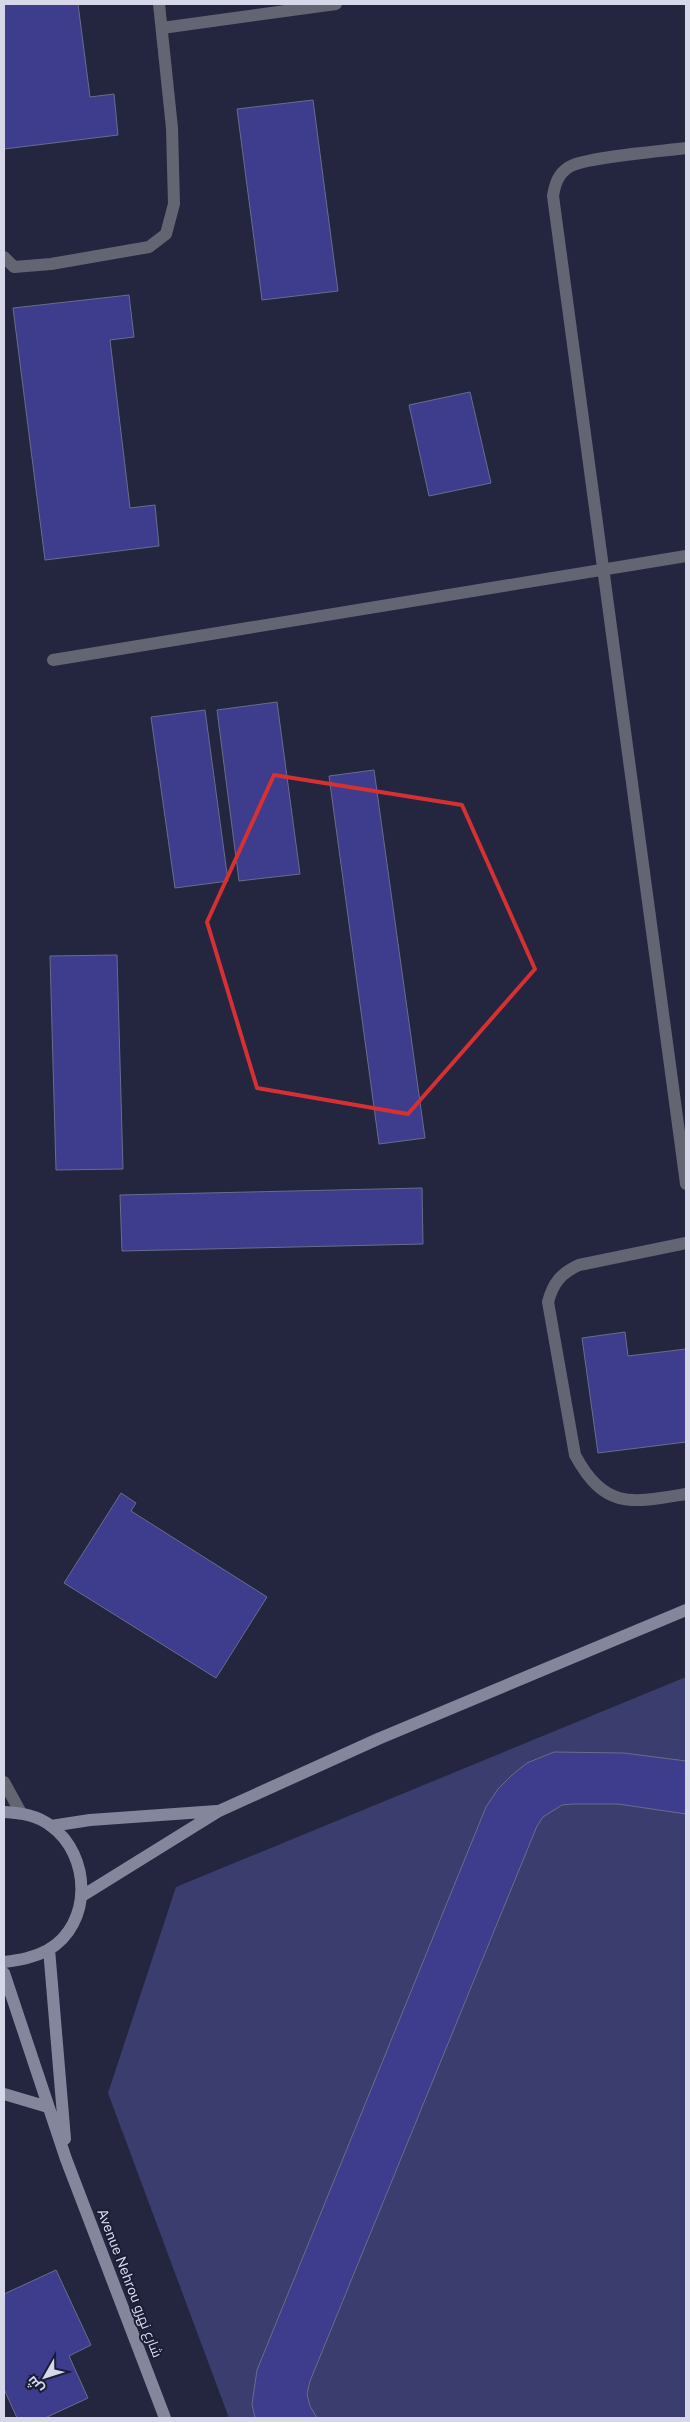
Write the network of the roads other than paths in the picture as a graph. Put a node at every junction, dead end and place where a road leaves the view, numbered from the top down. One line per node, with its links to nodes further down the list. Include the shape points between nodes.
1 (159, 4): 3 (street)
2 (336, 4): 3 (street)
3 (162, 28): 5 (street, via 172,128 174,194 166,234 149,247 51,264 14,267)
4 (686, 148): 7 (street, via 578,162 561,174 553,196)
5 (4, 257)
6 (686, 556): 7 (street)
7 (603, 569): 8 (street); 9 (street)
8 (53, 660)
9 (686, 1184)
10 (686, 1243): 11 (street, via 579,1265 556,1281 548,1302 575,1454 583,1470 616,1499 644,1501)
11 (686, 1494)
12 (686, 1610): 14 (main road, via 378,1738)
13 (4, 1782): 16 (street)
14 (220, 1811): 17 (main road, via 90,1820); 18 (main road)
15 (4, 1812): 16 (main road)
16 (21, 1813): 17 (main road)
17 (51, 1826): 18 (main road, via 66,1840 76,1857)
18 (82, 1896): 19 (main road, via 76,1917 65,1935)
19 (49, 1949): 20 (main road, via 29,1959); 24 (main road, Avenue Nehrou شارع نهرو)
20 (4, 1962)
21 (4, 1973): 23 (main road, Avenue Nehrou شارع نهرو)
22 (4, 2094): 23 (main road)
23 (48, 2107): 24 (main road, Avenue Nehrou شارع نهرو)
24 (66, 2159): 25 (main road, Avenue Nehrou شارع نهرو)
25 (165, 2418)

